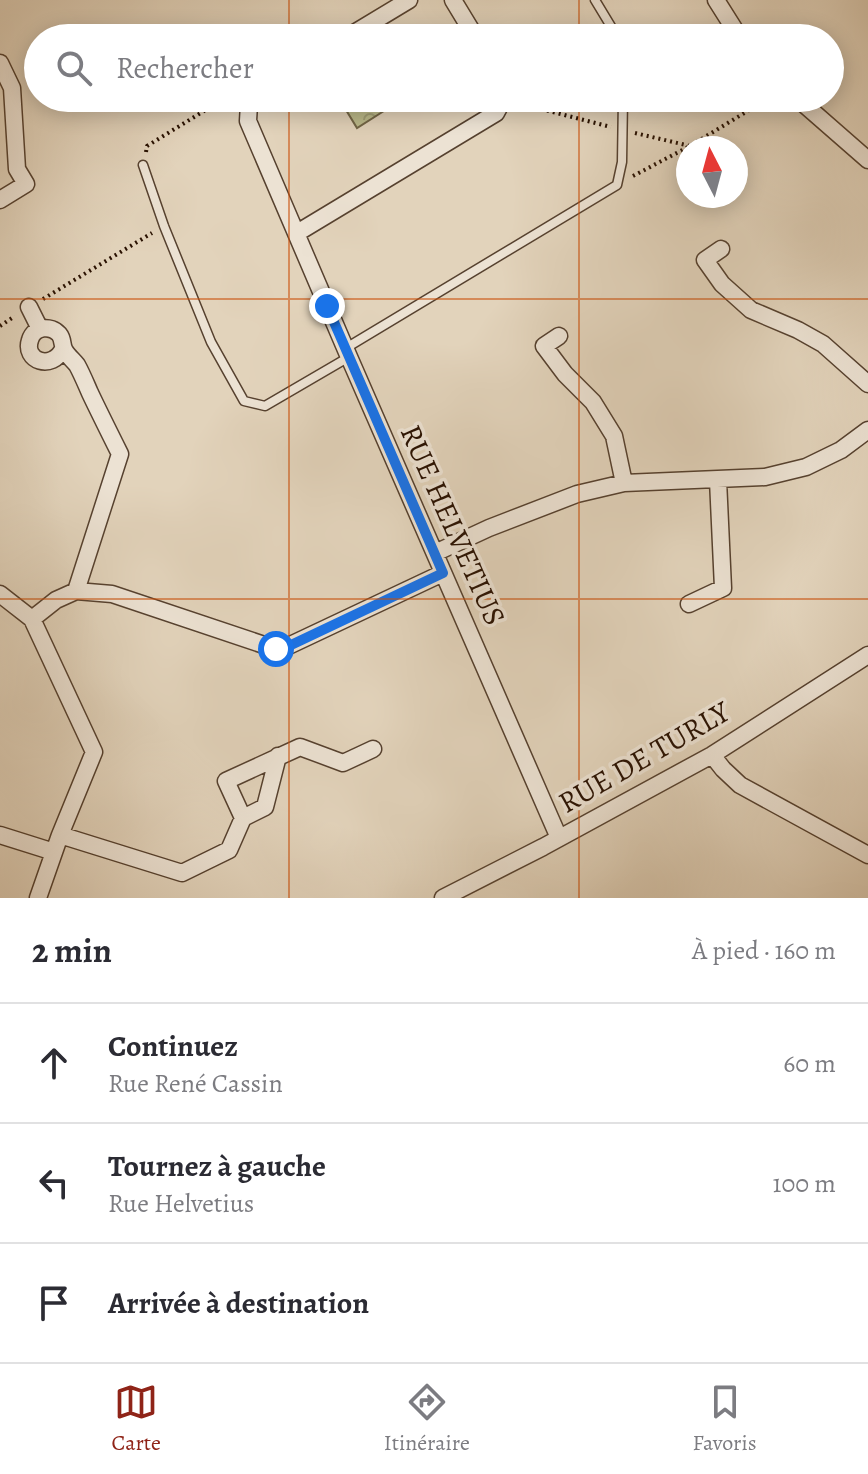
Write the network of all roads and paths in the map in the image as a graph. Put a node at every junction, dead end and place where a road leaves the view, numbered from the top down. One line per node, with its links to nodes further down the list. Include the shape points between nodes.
1 (409, 0): 5 (street)
2 (453, 0): 6 (street)
3 (595, 0): 7 (lane)
4 (716, 0): 8 (street)
5 (369, 24)
6 (468, 24)
7 (610, 24)
8 (731, 24)
9 (0, 63): 24 (street, via 12,88 17,169 26,184)
10 (202, 112): 22 (path, via 147,146)
11 (249, 112): 26 (street, RUE HELVETIUS)
12 (497, 112): 26 (street)
13 (553, 112): 17 (path)
14 (623, 112): 17 (lane)
15 (746, 112): 18 (path)
16 (813, 112): 21 (street)
17 (622, 130): 19 (path); 23 (lane)
18 (706, 136)
19 (676, 143)
20 (676, 153): 23 (path)
21 (868, 160)
22 (143, 165): 25 (lane)
23 (617, 185): 33 (lane)
24 (0, 200)
25 (164, 226): 28 (path); 33 (lane, via 211,342 244,401 265,406)
26 (297, 233): 33 (street, RUE HELVETIUS)
27 (721, 249): 34 (street, via 705,260 722,284 751,310 823,344)
28 (29, 307): 29 (path); 30 (street)
29 (0, 326)
30 (40, 329): 32 (street, via 58,332); 32 (street, via 29,340 32,355 45,363)
31 (559, 336): 37 (street, via 544,346 593,402 614,436)
32 (63, 349): 40 (street, via 77,365 120,454)
33 (347, 353): 38 (street, RUE HELVETIUS)
34 (868, 384)
35 (868, 430): 36 (street, via 806,467)
36 (718, 480): 37 (street); 42 (street, via 723,588)
37 (624, 483): 38 (street, via 577,494)
38 (435, 553): 39 (street, RUE HELVETIUS)
39 (443, 573): 40 (street, via 276,649 112,594); 51 (street, RUE HELVETIUS)
40 (76, 591): 43 (street)
41 (0, 594): 43 (street)
42 (689, 604)
43 (32, 619): 50 (street, via 94,752)
44 (868, 655): 46 (street, RUE DE TURLY)
45 (373, 749): 47 (street, via 343,763 300,747)
46 (712, 755): 51 (street, RUE DE TURLY); 53 (street, via 740,785)
47 (278, 756): 48 (street, via 265,807); 48 (street, via 226,781)
48 (243, 818): 50 (street, via 229,850 182,873)
49 (0, 835): 52 (street)
50 (60, 835): 52 (street)
51 (559, 838): 55 (street, RUE DE TURLY)
52 (54, 852): 54 (street)
53 (868, 855)
54 (38, 898)
55 (443, 898)

